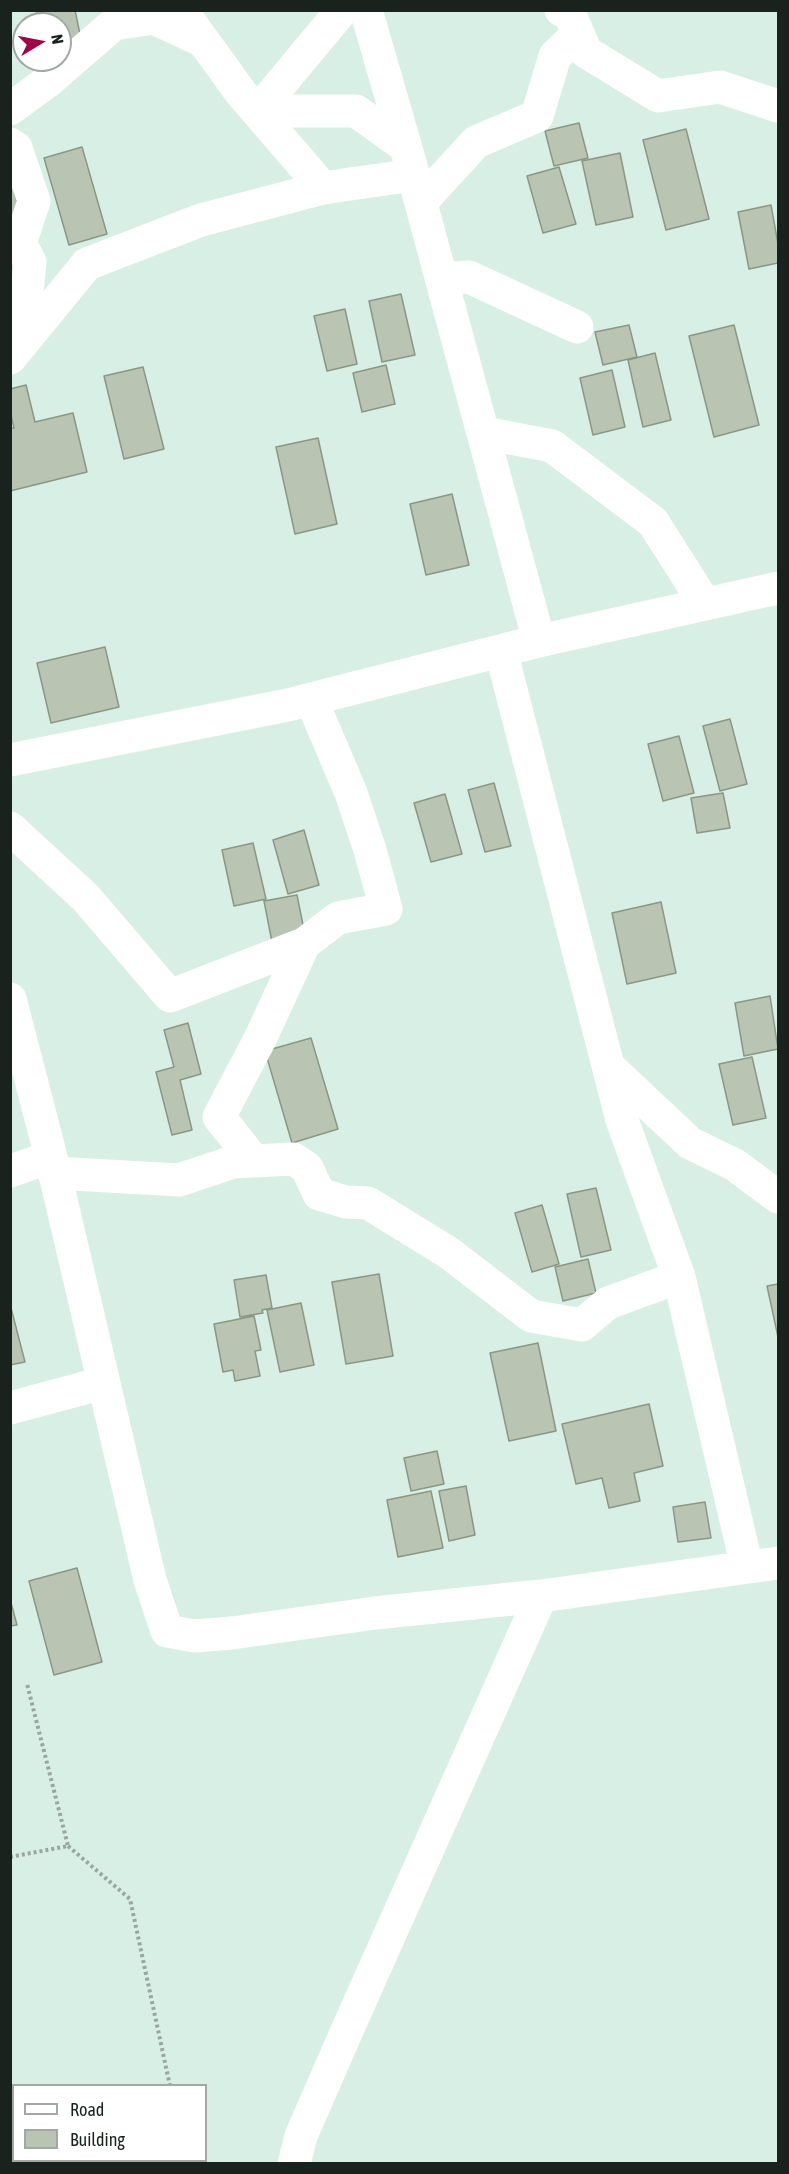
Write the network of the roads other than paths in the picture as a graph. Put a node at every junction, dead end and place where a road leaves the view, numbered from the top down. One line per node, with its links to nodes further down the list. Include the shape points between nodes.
1 (181, 10): 5 (street)
2 (342, 10): 9 (street)
3 (366, 10): 6 (street)
4 (569, 17): 7 (street, via 586,52 658,96 720,87); 12 (street, via 537,116)
5 (204, 42): 8 (street, via 154,18 114,24); 9 (street)
6 (382, 64): 10 (street); 12 (street)
7 (778, 106)
8 (10, 109)
9 (258, 111): 10 (street); 13 (street)
10 (356, 111): 12 (street)
11 (12, 140): 16 (street, via 34,201 20,243 30,262)
12 (413, 174): 13 (street); 14 (street)
13 (323, 188): 16 (street, via 201,220 87,264)
14 (442, 279): 15 (street, via 469,277); 17 (street)
15 (577, 327)
16 (16, 351)
17 (484, 434): 19 (street, via 552,446 653,522); 20 (street)
18 (778, 588): 19 (street)
19 (705, 604): 20 (street)
20 (540, 641): 21 (street)
21 (501, 651): 22 (street); 27 (street)
22 (311, 699): 23 (street); 25 (street, via 351,793 386,909 338,918)
23 (10, 760)
24 (10, 828): 25 (street, via 86,898 170,996)
25 (304, 944): 28 (street, via 219,1117)
26 (10, 999): 29 (street)
27 (609, 1067): 31 (street, via 690,1143 735,1165); 32 (street, via 622,1120)
28 (254, 1161): 29 (street, via 233,1162 179,1180); 32 (street, via 294,1159 307,1168 319,1194 345,1202 368,1203 449,1253 531,1316 582,1325 608,1303)
29 (52, 1165): 30 (street); 33 (street)
30 (10, 1171)
31 (778, 1197)
32 (679, 1277): 35 (street)
33 (103, 1383): 34 (street); 36 (street, via 150,1580 167,1631 195,1636)
34 (10, 1408)
35 (763, 1565): 36 (street)
36 (541, 1596): 37 (street, via 363,1993 301,2136)
37 (294, 2163)

